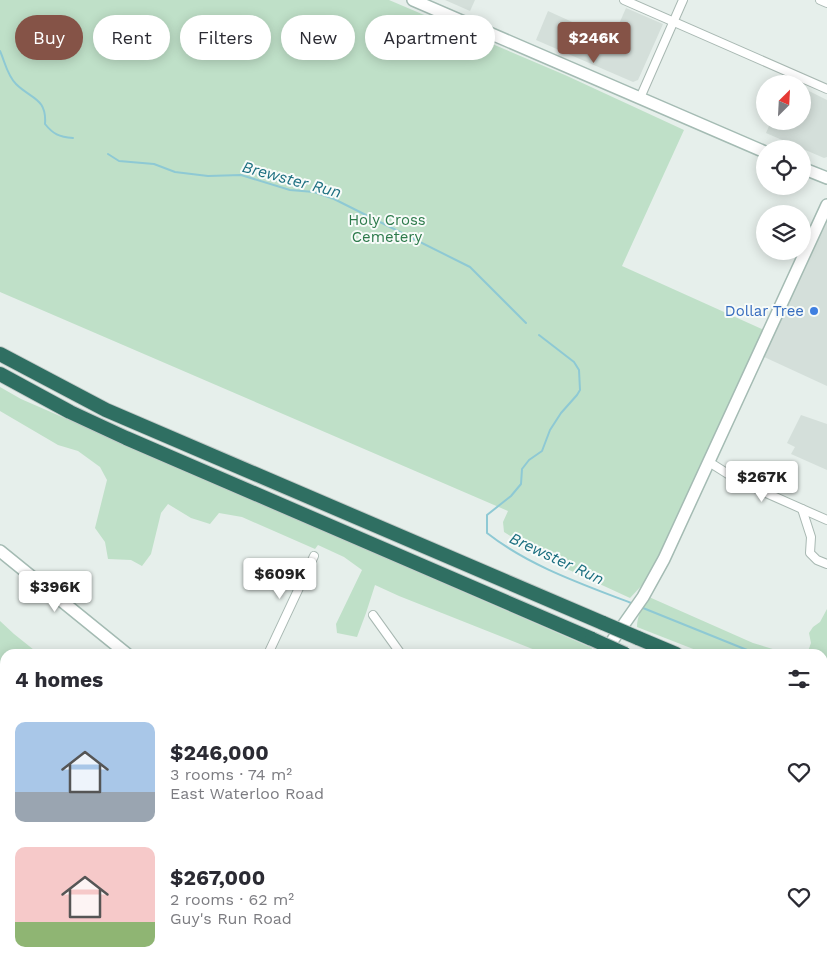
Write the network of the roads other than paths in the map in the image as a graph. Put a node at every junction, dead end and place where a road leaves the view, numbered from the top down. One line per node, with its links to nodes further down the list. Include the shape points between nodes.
1 (413, 0): 8 (street)
2 (624, 0): 6 (street)
3 (683, 0): 6 (street)
4 (820, 0): 5 (street)
5 (827, 3)
6 (674, 22): 7 (street); 8 (street)
7 (827, 89)
8 (640, 98): 9 (street)
9 (756, 148)
10 (811, 172): 11 (street)
11 (827, 178)
12 (827, 205): 15 (street)
13 (0, 354): 27 (highway, bridge, via 115,414)
14 (0, 374): 26 (highway, bridge, via 126,438)
15 (709, 462): 16 (street, via 739,481); 25 (street, via 671,546 643,597)
16 (802, 509): 17 (street); 20 (street, via 811,537 810,554)
17 (827, 520)
18 (0, 551): 22 (street)
19 (314, 556): 23 (street)
20 (827, 564)
21 (373, 615): 24 (street)
22 (121, 649)
23 (270, 649)
24 (397, 649)
25 (607, 649)
26 (613, 649)
27 (664, 649)

